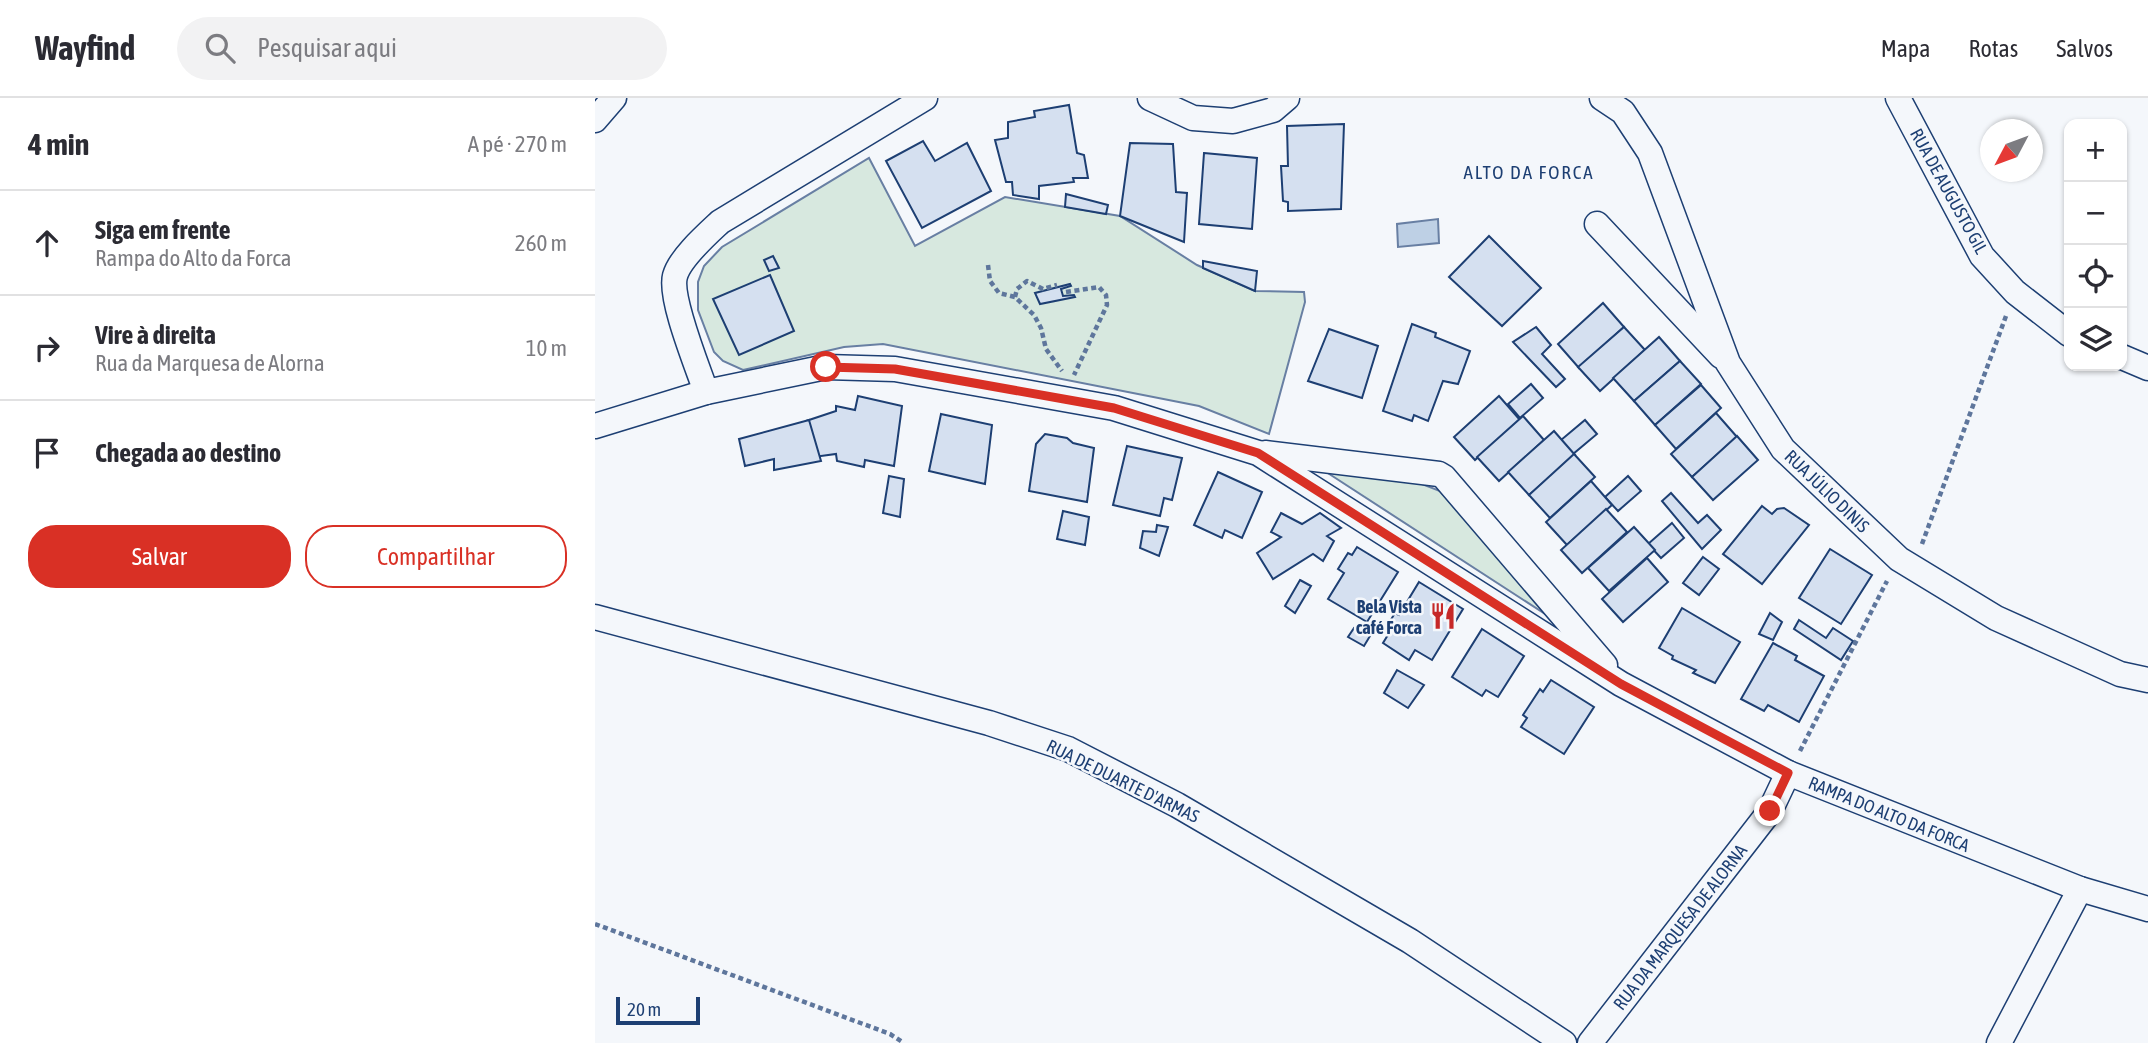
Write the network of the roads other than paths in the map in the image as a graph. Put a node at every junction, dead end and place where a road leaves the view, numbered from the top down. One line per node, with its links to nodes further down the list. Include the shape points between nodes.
1 (614, 98): 7 (street)
2 (925, 98): 13 (street, via 720,222 692,248 675,276 676,302)
3 (1150, 98): 4 (street, via 1193,118 1233,121 1273,110)
4 (1287, 98)
5 (1602, 98): 11 (street, RUA JÚLIO DINIS, via 1623,112 1650,153)
6 (1898, 98): 9 (street, RUA DE AUGUSTO GIL, via 1982,256 2015,292)
7 (595, 120)
8 (1597, 224): 11 (street)
9 (2064, 330)
10 (2127, 359): 12 (street)
11 (1728, 363): 17 (street, RUA JÚLIO DINIS, via 1783,449 1907,563 1996,618 2120,674)
12 (2148, 368)
13 (706, 392): 14 (street, RAMPA DO ALTO DA FORCA); 15 (street, RAMPA DO ALTO DA FORCA, via 826,367 895,369 1062,390)
14 (595, 426)
15 (1258, 453): 18 (street, RAMPA DO ALTO DA FORCA); 18 (street, via 1444,477)
16 (595, 617): 22 (street, RUA DE DUARTE D'ARMAS, via 989,723 1068,749 1177,805 1410,941)
17 (2148, 680)
18 (1621, 684): 19 (street, RAMPA DO ALTO DA FORCA)
19 (1788, 773): 20 (street, RAMPA DO ALTO DA FORCA); 23 (street, RUA DA MARQUESA DE ALORNA, via 1770,811)
20 (2080, 889): 21 (street, RAMPA DO ALTO DA FORCA); 24 (street)
21 (2148, 909)
22 (1564, 1043)
23 (1590, 1043)
24 (1999, 1043)

